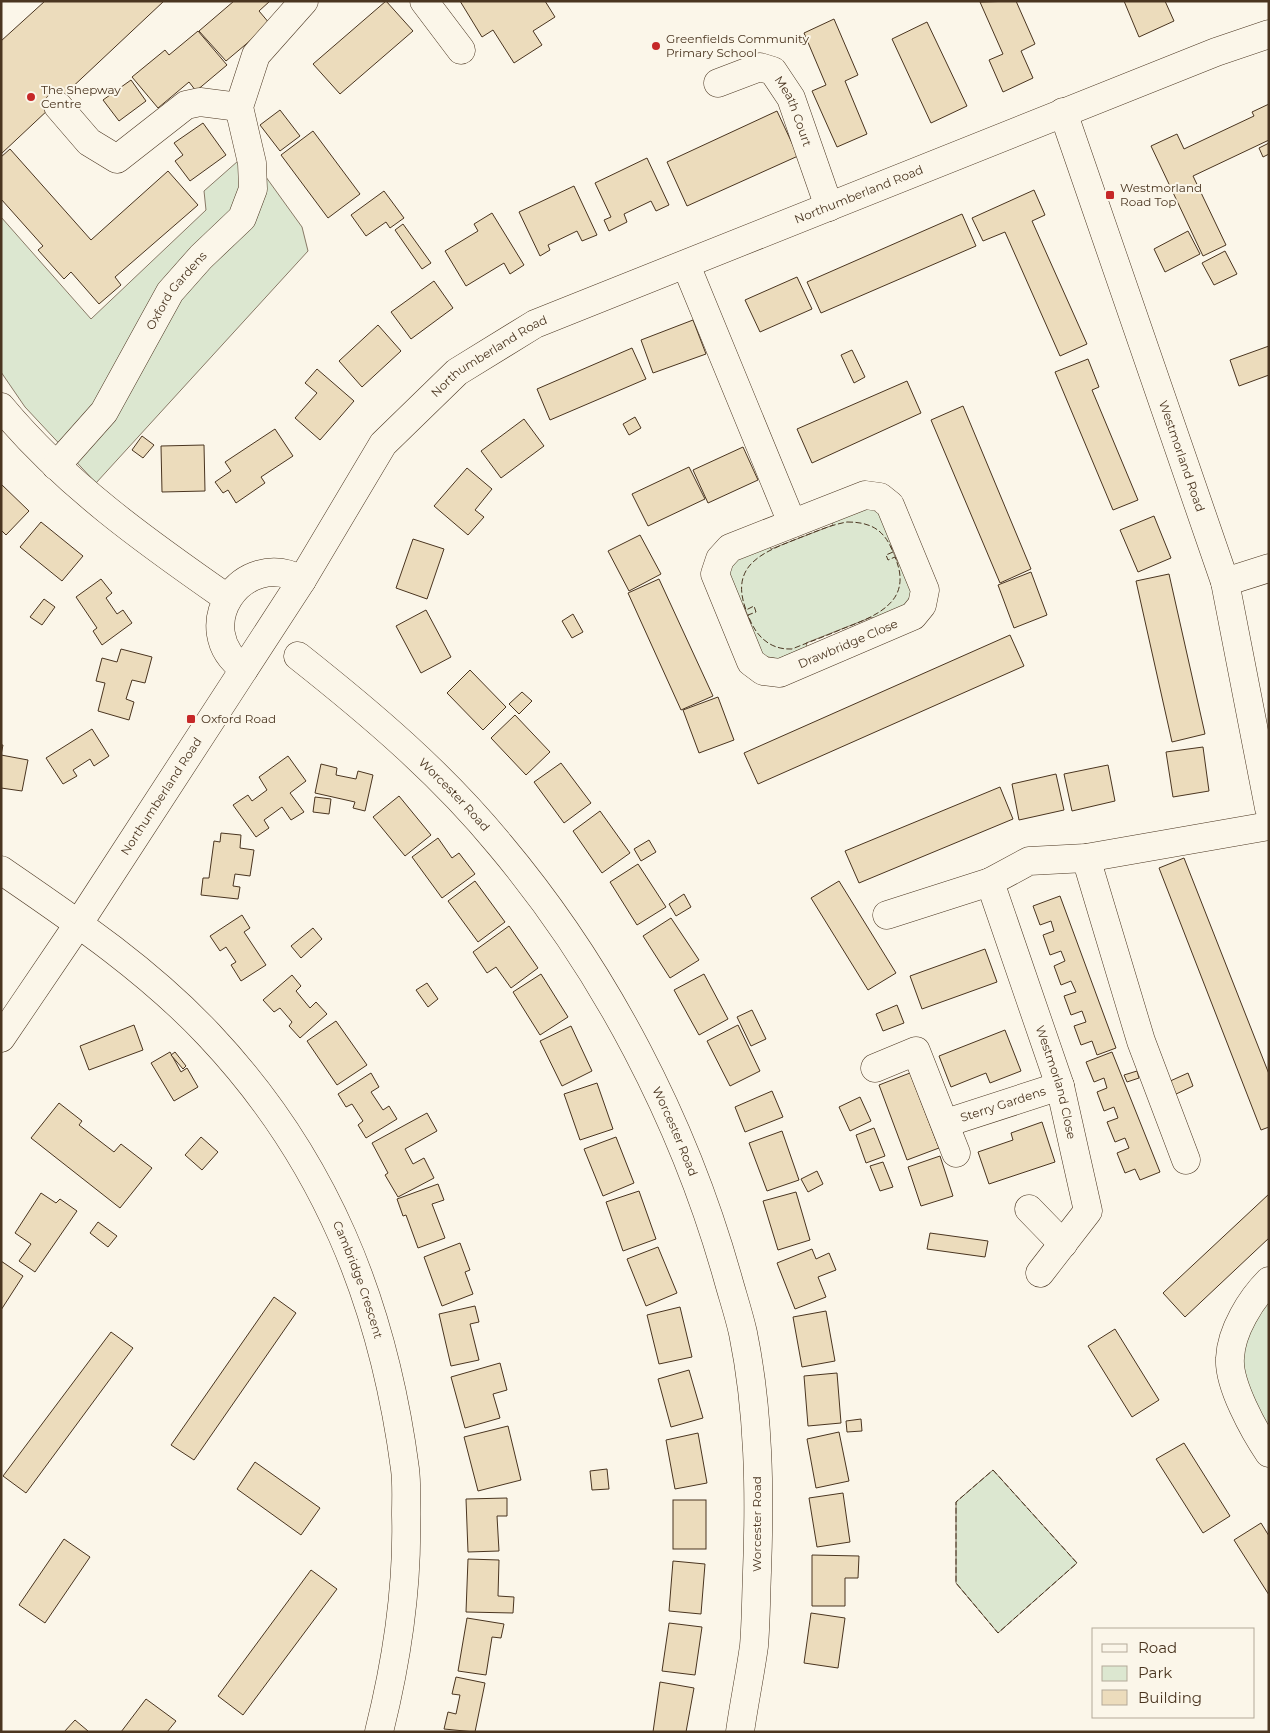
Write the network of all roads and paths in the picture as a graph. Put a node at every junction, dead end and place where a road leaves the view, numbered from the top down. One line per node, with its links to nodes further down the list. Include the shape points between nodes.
1 (304, 1): 7 (street, via 256,55)
2 (424, 1): 4 (street)
3 (1269, 34): 8 (street, Northumberland Road)
4 (461, 50)
5 (718, 83): 9 (street, Meath Court, via 760,67 773,71 791,98)
6 (58, 106): 7 (street, via 89,142 116,159 186,105 200,102)
7 (239, 107): 12 (street, Oxford Gardens, via 252,163 253,189 242,218 170,292 104,412)
8 (1063, 112): 9 (street, Northumberland Road); 16 (street, Westmorland Road)
9 (829, 207): 10 (street, Northumberland Road)
10 (686, 265): 13 (street); 15 (street, Northumberland Road, via 535,324 457,372 383,444)
11 (1, 407): 12 (street)
12 (56, 466): 17 (street, via 144,540)
13 (792, 523): 13 (street, Drawbridge Close, via 865,495 880,497 890,505 925,590 922,605 913,616 780,673 762,671 750,662 715,574 720,559 730,548)
14 (1269, 568): 16 (street)
15 (302, 580): 17 (street, via 274,571 262,573 236,588); 19 (street, Northumberland Road)
16 (1225, 582): 20 (street, Westmorland Road)
17 (227, 598): 19 (street, via 220,618 223,641 233,661)
18 (298, 656): 39 (street, Worcester Road, via 410,750 499,843 534,887 579,953 647,1069 680,1144 712,1224 743,1333 755,1419 759,1511 754,1645)
19 (244, 669): 26 (street, Northumberland Road)
20 (1269, 808)
21 (1269, 826): 22 (street)
22 (1086, 858): 24 (street, via 1029,861); 32 (street, via 1141,1041)
23 (1, 870): 26 (street, Cambridge Crescent)
24 (990, 882): 25 (street); 29 (street, Westmorland Close)
25 (887, 916)
26 (79, 923): 27 (street, Northumberland Road); 38 (street, Cambridge Crescent, via 164,991 209,1035 245,1077 285,1128 311,1171 360,1275 390,1382 405,1470 406,1579 394,1668)
27 (1, 1038)
28 (876, 1068): 30 (street, Sterry Gardens, via 916,1051)
29 (1060, 1086): 30 (street, Sterry Gardens); 34 (street, Westmorland Close, via 1088,1211)
30 (946, 1123): 31 (street, Sterry Gardens)
31 (956, 1153)
32 (1186, 1160)
33 (1029, 1209): 34 (street)
34 (1063, 1244): 35 (street, Westmorland Close)
35 (1040, 1273)
36 (1269, 1280): 37 (street, via 1239,1322 1230,1358 1236,1388)
37 (1269, 1453)
38 (379, 1732)
39 (740, 1732)

